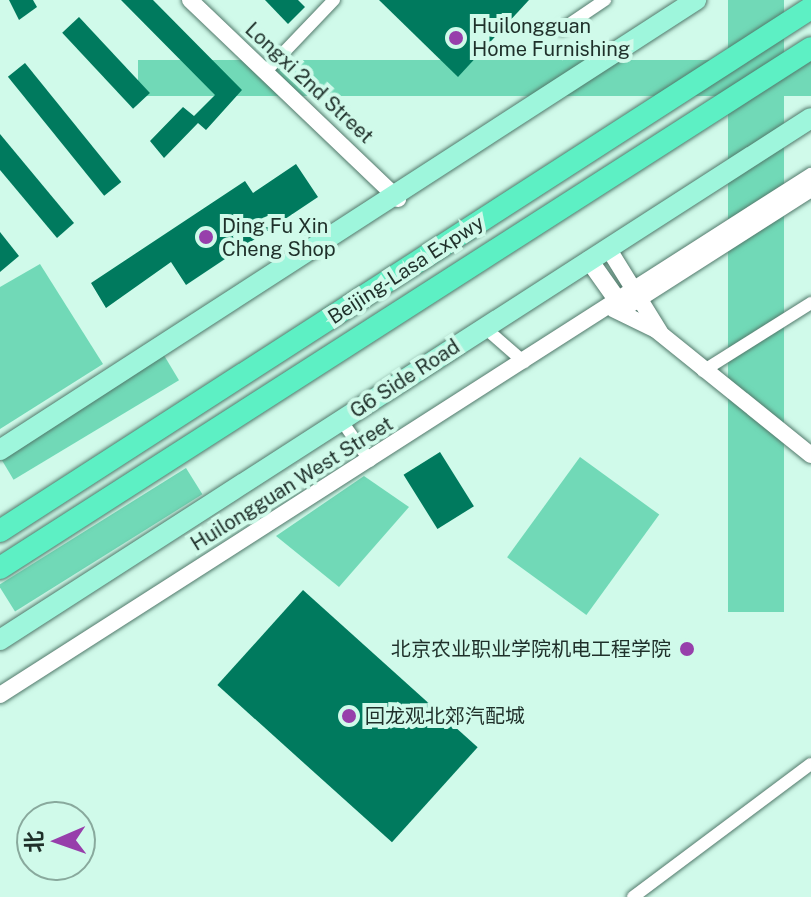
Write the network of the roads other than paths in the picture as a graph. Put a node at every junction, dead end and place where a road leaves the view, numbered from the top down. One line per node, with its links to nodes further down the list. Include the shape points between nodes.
1 (190, 0): 8 (street, Longxi 2nd Street)
2 (334, 0): 8 (street)
3 (605, 0): 6 (street)
4 (696, 0): 12 (main road)
5 (811, 8): 26 (highway, Beijing-Lasa Expwy)
6 (562, 29)
7 (811, 48): 27 (highway, Beijing-Lasa Expwy)
8 (267, 70): 12 (street, Longxi 2nd Street)
9 (811, 118): 13 (main road, G6 Side Road)
10 (811, 176): 15 (street, Huilongguan West Street)
11 (811, 188): 15 (main road, Huilongguan West Street)
12 (398, 199): 23 (main road)
13 (608, 248): 14 (main road, G6 Side Road); 15 (street)
14 (589, 260): 17 (main road); 18 (main road, G6 Side Road)
15 (638, 292): 17 (main road, Huilongguan West Street); 19 (street)
16 (811, 303): 21 (street)
17 (616, 306): 19 (street); 20 (street, Huilongguan West Street)
18 (485, 328): 20 (street); 22 (main road, G6 Side Road)
19 (661, 334): 21 (street)
20 (524, 362): 25 (street, Huilongguan West Street)
21 (703, 371): 24 (street)
22 (341, 420): 25 (street); 28 (main road, G6 Side Road)
23 (0, 450)
24 (811, 455)
25 (370, 461): 29 (street, Huilongguan West Street)
26 (0, 531)
27 (0, 568)
28 (0, 640)
29 (4, 686)
30 (811, 764): 31 (street)
31 (633, 897)

